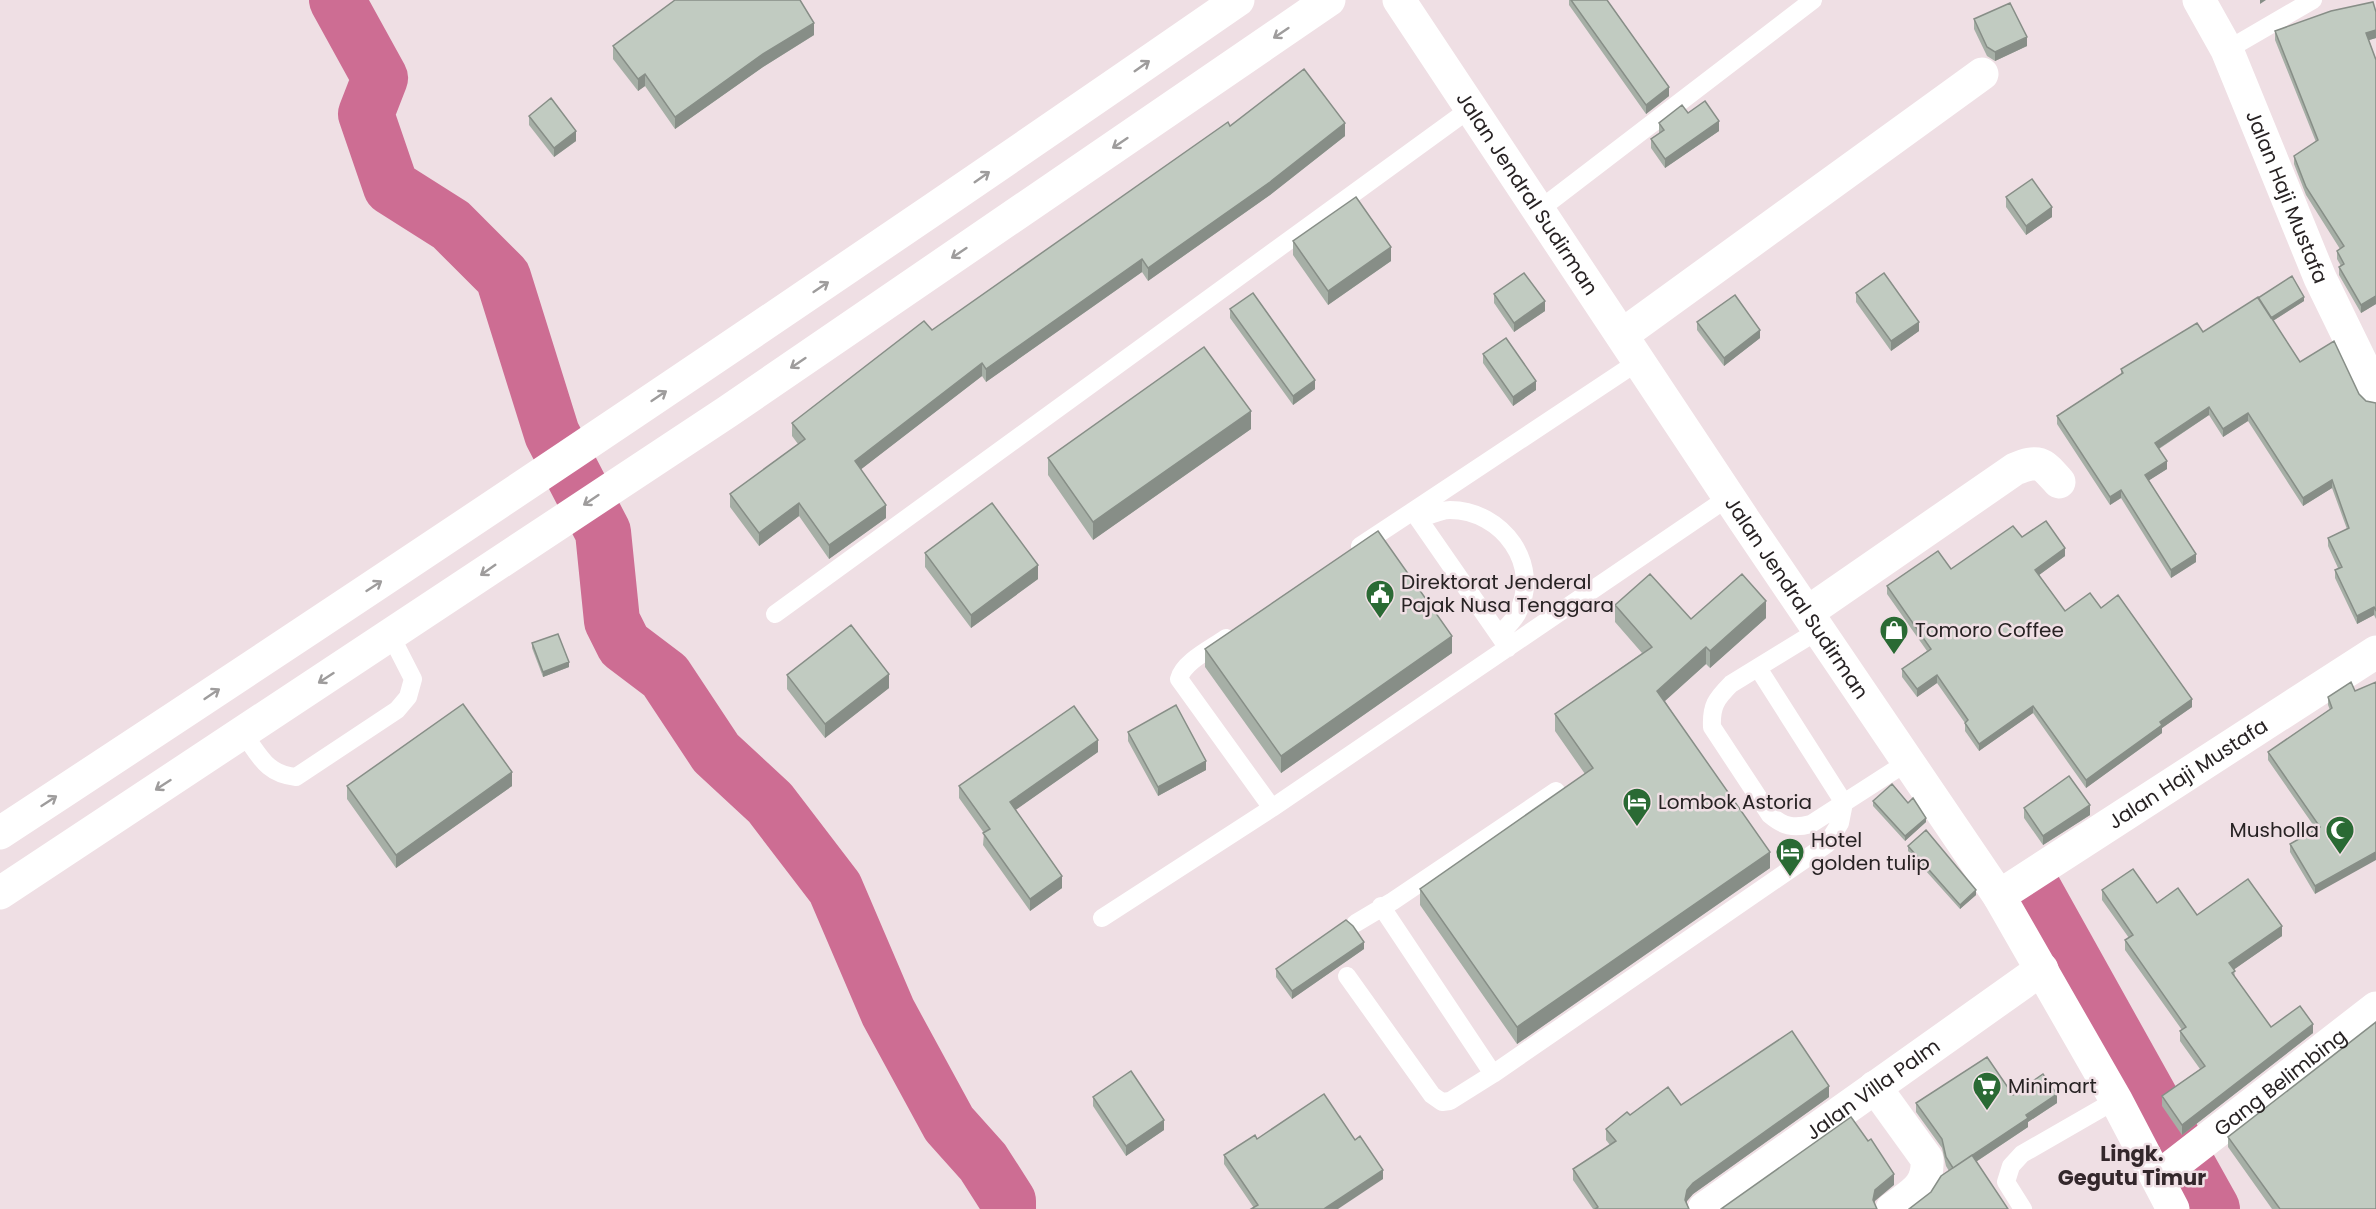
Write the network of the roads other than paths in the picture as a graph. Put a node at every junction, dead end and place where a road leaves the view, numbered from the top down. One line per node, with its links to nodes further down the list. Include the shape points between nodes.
1 (1238, 0): 29 (main road, one-way to 1, via 511,496)
2 (1329, 0): 20 (main road, one-way to 20, via 727,412)
3 (1399, 0): 9 (main road, Jalan Jendral Sudirman)
4 (1813, 0): 10 (lane)
5 (2199, 0): 7 (main road, Jalan Haji Mustafa)
6 (2313, 0): 7 (lane)
7 (2227, 50): 12 (main road, Jalan Haji Mustafa, via 2320,279)
8 (1982, 74): 11 (main road)
9 (1471, 108): 10 (main road, Jalan Jendral Sudirman); 17 (lane)
10 (1539, 210): 11 (main road, Jalan Jendral Sudirman)
11 (1631, 348): 14 (main road, Jalan Jendral Sudirman); 15 (lane)
12 (2376, 393)
13 (2059, 482): 18 (main road, via 2044,465 2031,462 2015,469)
14 (1729, 497): 18 (main road, Jalan Jendral Sudirman); 21 (lane)
15 (1416, 515): 16 (lane); 21 (lane); 21 (lane, via 1448,510 1478,514 1503,530 1520,555 1525,585)
16 (1350, 553)
17 (775, 614)
18 (1813, 621): 23 (lane); 25 (main road, Jalan Jendral Sudirman)
19 (1242, 627): 28 (lane, via 1193,661 1179,679)
20 (391, 636): 24 (main road, one-way to 24); 24 (lane, via 412,679 408,697 397,710 296,777 280,775 267,765)
21 (1504, 642): 28 (lane)
22 (2368, 658): 31 (main road, Jalan Haji Mustafa)
23 (1758, 668): 27 (lane); 27 (lane, via 1731,684 1719,697 1712,711 1712,727 1770,815 1781,824 1798,828 1811,824)
24 (243, 733): 30 (main road, one-way to 30)
25 (1909, 761): 27 (lane); 31 (main road, Jalan Jendral Sudirman)
26 (1556, 791): 32 (lane)
27 (1844, 803): 38 (lane, via 1840,823 1827,844)
28 (1272, 808): 33 (lane)
29 (0, 833)
30 (0, 893)
31 (1999, 896): 35 (main road, Jalan Jendral Sudirman)
32 (1382, 906): 34 (lane); 38 (lane)
33 (1102, 918)
34 (1356, 923)
35 (2043, 969): 39 (main road, Jalan Villa Palm); 40 (main road, Jalan Jendral Sudirman)
36 (1347, 976): 38 (lane, via 1437,1099 1450,1101)
37 (2376, 1008): 41 (main road, Gang Belimbing)
38 (1493, 1074)
39 (1875, 1088): 42 (main road, Jalan Villa Palm); 43 (main road, via 1927,1159 1925,1182)
40 (2116, 1100): 41 (main road, Jalan Jendral Sudirman); 44 (lane, via 2022,1154 2006,1182)
41 (2157, 1178): 45 (main road, Jalan Jendral Sudirman)
42 (1704, 1209)
43 (1892, 1209)
44 (2023, 1209)
45 (2173, 1209)

